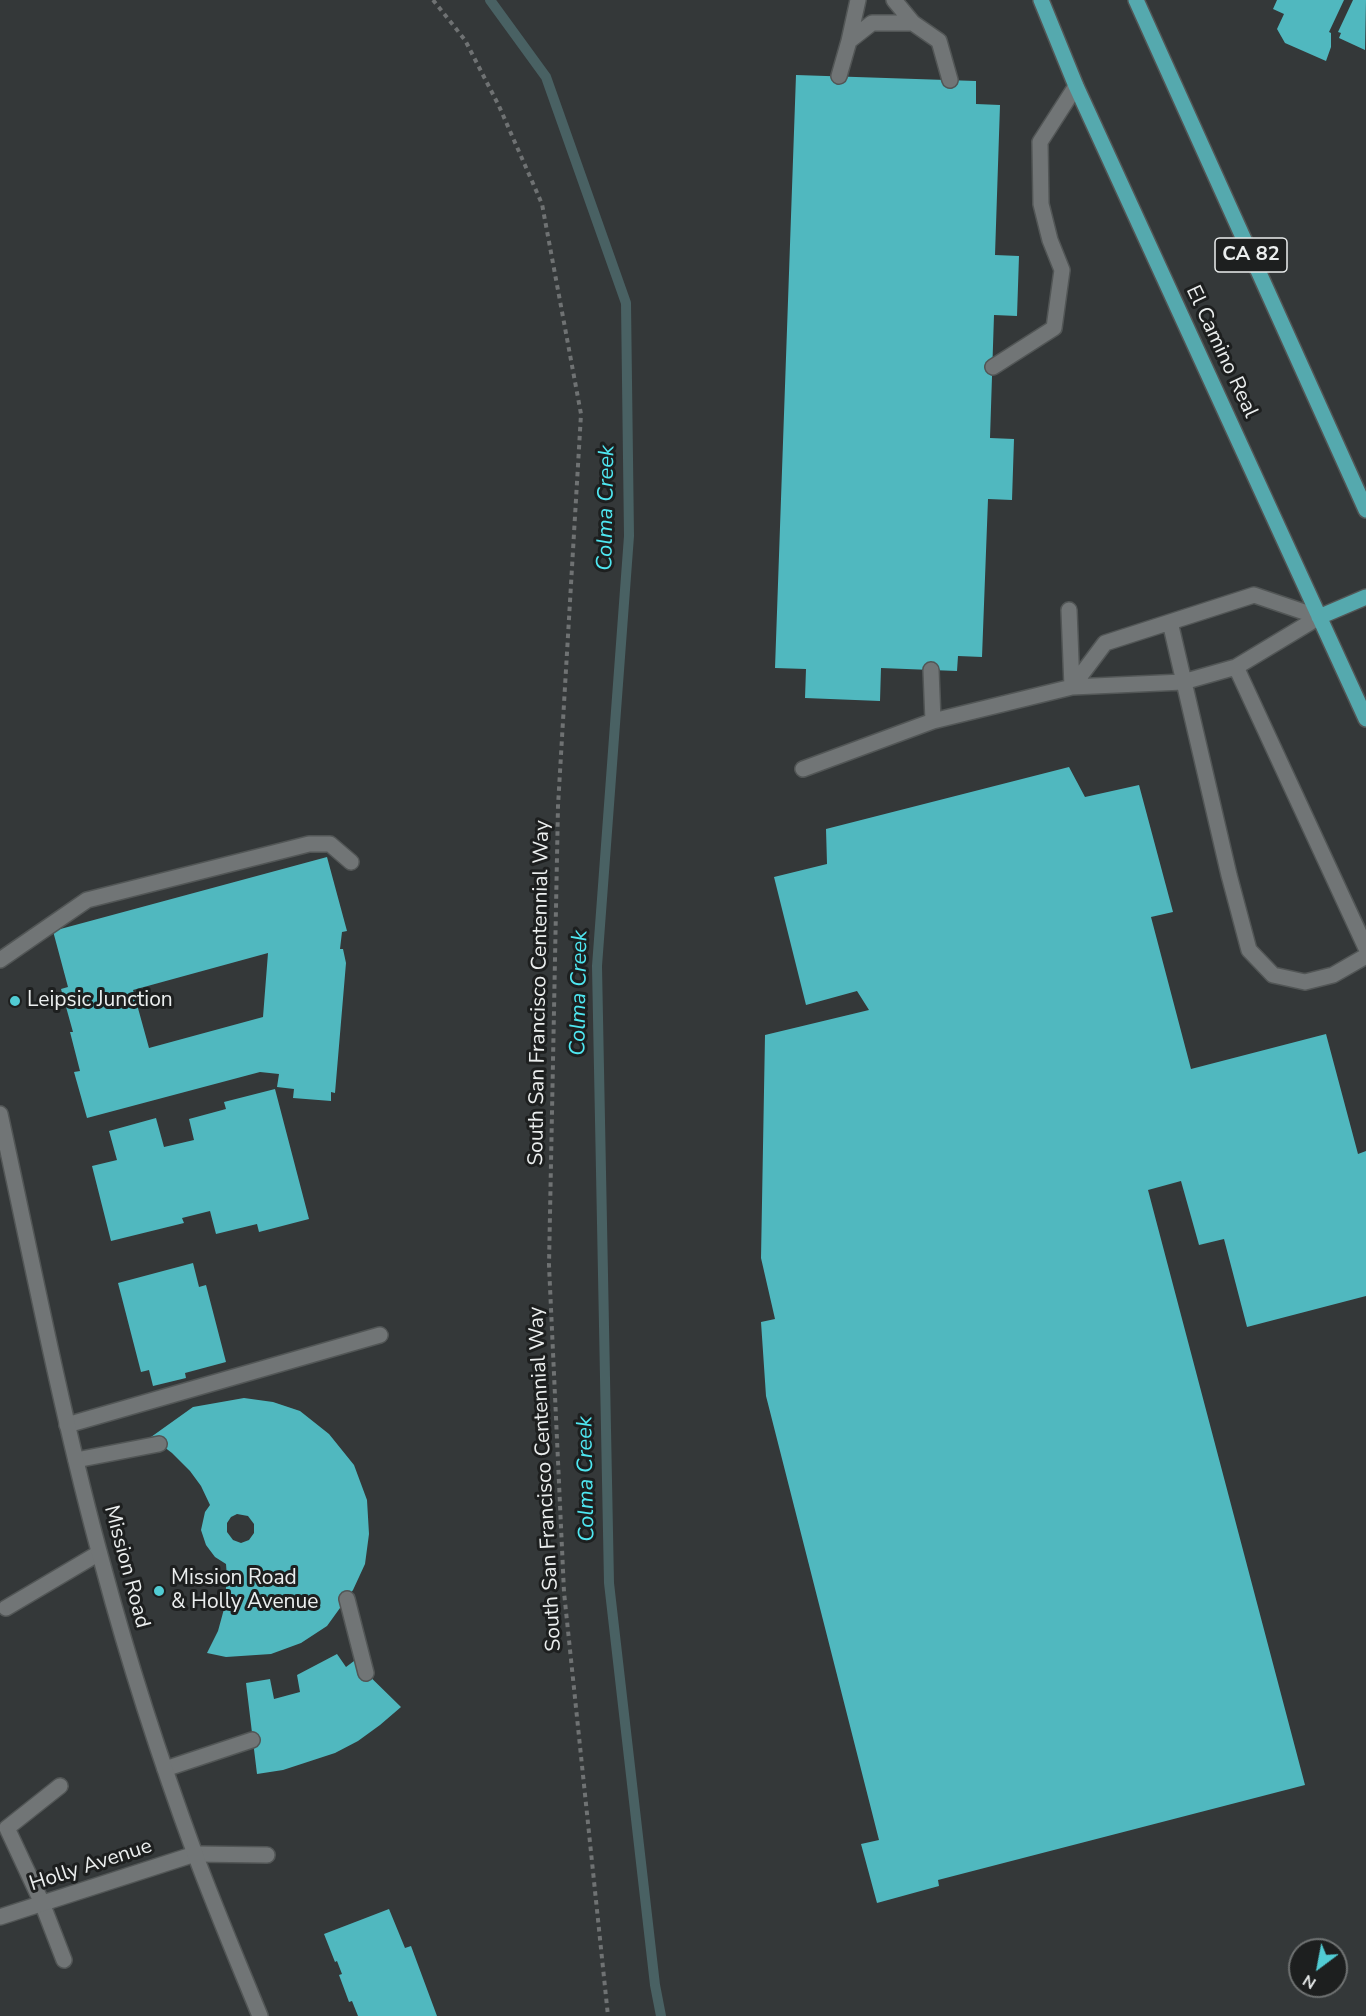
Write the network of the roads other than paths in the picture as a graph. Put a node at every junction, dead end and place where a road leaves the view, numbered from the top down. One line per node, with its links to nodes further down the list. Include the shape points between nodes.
1 (858, 0): 6 (street)
2 (894, 0): 5 (street)
3 (1041, 0): 9 (main road, El Camino Real)
4 (1136, 0): 11 (main road, CA 82)
5 (913, 23): 6 (street, via 872,22); 8 (street, via 939,41)
6 (849, 41): 7 (street)
7 (839, 76)
8 (950, 80)
9 (1076, 86): 10 (street, via 1040,142 1041,204 1062,270 1054,328); 14 (main road, El Camino Real)
10 (993, 366)
11 (1366, 510)
12 (1366, 597): 14 (main road)
13 (1069, 610): 19 (street)
14 (1319, 617): 15 (street, via 1254,596); 16 (street); 20 (main road, El Camino Real)
15 (1170, 622): 18 (street); 19 (street, via 1105,643)
16 (1236, 668): 18 (street); 24 (street)
17 (931, 670): 21 (street)
18 (1183, 682): 19 (street); 25 (street, via 1249,950 1273,975 1305,982 1333,975)
19 (1072, 687): 21 (street)
20 (1366, 719)
21 (933, 721): 22 (street)
22 (803, 769)
23 (351, 861): 26 (street, via 330,844 309,844 87,900)
24 (1366, 948)
25 (1366, 956)
26 (0, 960)
27 (0, 1114): 29 (street, Mission Road)
28 (380, 1335): 29 (street)
29 (68, 1425): 31 (street, Mission Road)
30 (159, 1444): 31 (street)
31 (76, 1460): 32 (street, Mission Road)
32 (99, 1553): 34 (street); 37 (street, Mission Road)
33 (347, 1599): 35 (street)
34 (6, 1608)
35 (366, 1673)
36 (252, 1740): 37 (street)
37 (165, 1769): 39 (street, Mission Road)
38 (60, 1785): 41 (street, via 7,1828)
39 (195, 1854): 40 (street, Holly Avenue); 41 (street, Holly Avenue); 44 (street, Mission Road)
40 (267, 1855)
41 (42, 1903): 42 (street, Holly Avenue); 43 (street)
42 (0, 1917)
43 (64, 1960)
44 (260, 2016)

